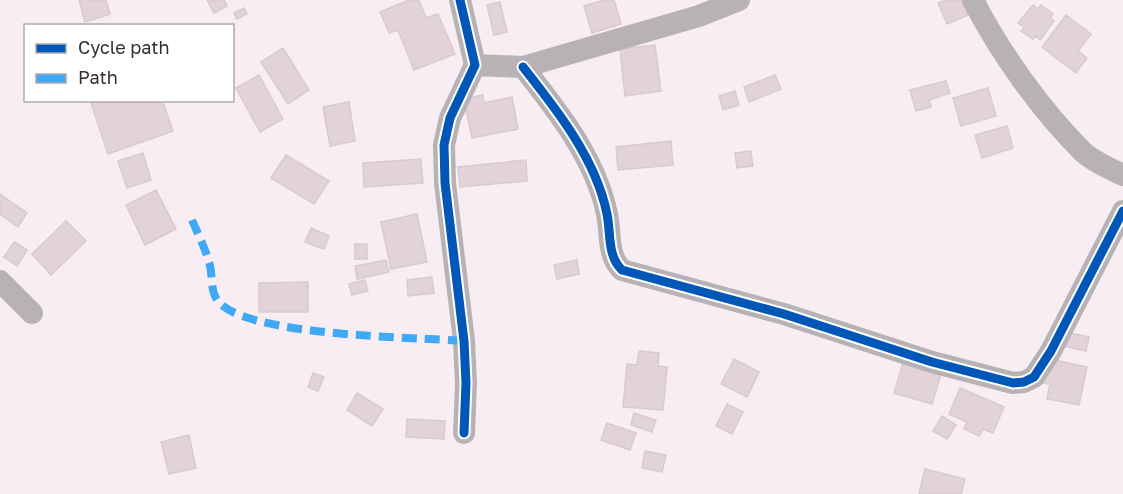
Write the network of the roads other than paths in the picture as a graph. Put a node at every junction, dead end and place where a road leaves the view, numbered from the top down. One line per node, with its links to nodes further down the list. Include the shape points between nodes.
1 (460, 0): 4 (street)
2 (739, 0): 5 (street, via 699,16)
3 (973, 0): 6 (street, via 990,33 1035,95 1085,153)
4 (475, 65): 5 (street); 10 (street, via 458,97 444,145 464,341)
5 (523, 67): 7 (street, via 575,136 603,198 612,250 622,270 1013,383 1034,377 1052,351)
6 (1123, 175)
7 (1123, 211)
8 (0, 281): 9 (street)
9 (32, 312)
10 (464, 433)

